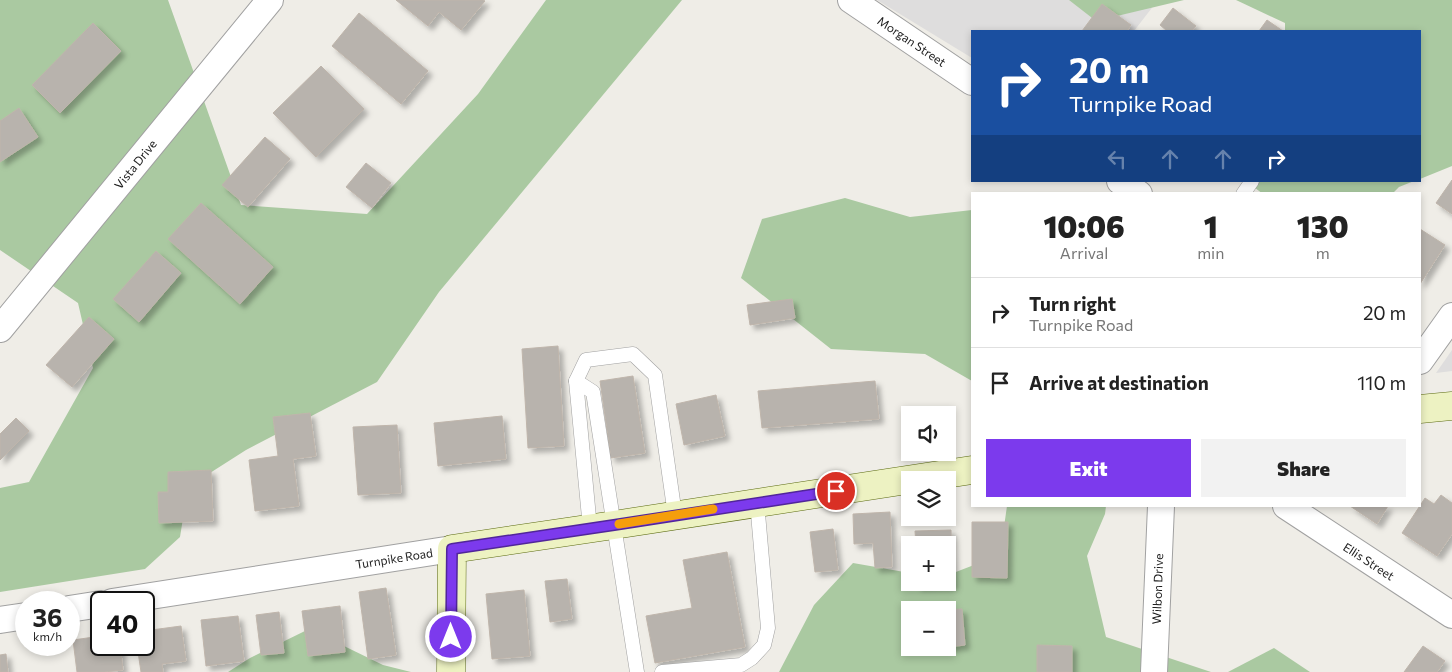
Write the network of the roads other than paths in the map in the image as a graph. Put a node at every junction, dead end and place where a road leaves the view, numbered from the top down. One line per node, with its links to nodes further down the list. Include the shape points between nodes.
1 (270, 0): 6 (street, Vista Drive)
2 (851, 0): 3 (street, Morgan Street)
3 (971, 81)
4 (1121, 182): 5 (street)
5 (1136, 192)
6 (10, 299): 8 (street, Vista Drive)
7 (1452, 316): 9 (street)
8 (0, 328)
9 (1421, 360)
10 (576, 381): 17 (lane, via 586,360 633,354 655,375); 18 (lane); 18 (lane, via 593,392)
11 (1452, 406): 12 (street)
12 (1421, 409)
13 (971, 470): 14 (street, Turnpike Road)
14 (757, 502): 17 (street, Turnpike Road); 26 (lane, via 768,628 764,645 741,665)
15 (1160, 507): 27 (street, Wilbon Drive)
16 (1288, 507): 21 (street, Ellis Street)
17 (675, 515): 18 (street, Turnpike Road)
18 (602, 526): 19 (street, Turnpike Road); 25 (lane)
19 (452, 549): 20 (street, Turnpike Road); 24 (street)
20 (155, 595)
21 (1452, 615)
22 (15, 618): 23 (street)
23 (0, 620)
24 (451, 672)
25 (637, 672)
26 (662, 672)
27 (1154, 672)

